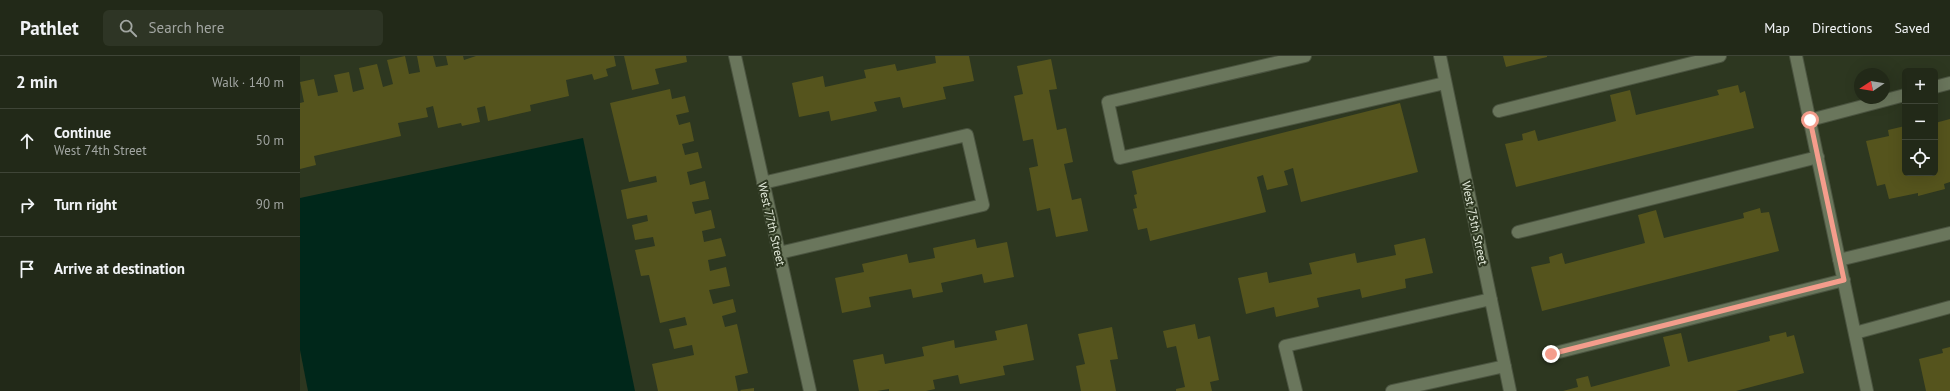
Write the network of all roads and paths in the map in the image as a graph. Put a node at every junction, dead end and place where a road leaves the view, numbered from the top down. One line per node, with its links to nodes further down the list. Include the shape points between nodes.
1 (735, 56): 13 (street, West 77th Street)
2 (1305, 56): 6 (street, via 1108,102 1120,158)
3 (1440, 56): 6 (street, West 75th Street)
4 (1720, 56): 10 (street)
5 (1796, 56): 11 (street)
6 (1445, 83): 19 (street, West 75th Street)
7 (1950, 83): 8 (street)
8 (1938, 86)
9 (1902, 96): 11 (street)
10 (1499, 112)
11 (1810, 120): 12 (street)
12 (1818, 157): 14 (street); 17 (street)
13 (763, 183): 16 (street, West 77th Street); 16 (street, via 967,135 983,205)
14 (1518, 232)
15 (1950, 233): 17 (street)
16 (779, 253): 24 (street, West 77th Street)
17 (1840, 260): 18 (street)
18 (1844, 280): 21 (street); 22 (street)
19 (1491, 299): 23 (street, West 75th Street); 25 (street, via 1285,346)
20 (1950, 307): 21 (street)
21 (1855, 333): 28 (street)
22 (1551, 354)
23 (1505, 366): 26 (street); 27 (street, West 75th Street)
24 (810, 391)
25 (1296, 391)
26 (1392, 391)
27 (1510, 391)
28 (1867, 391)

